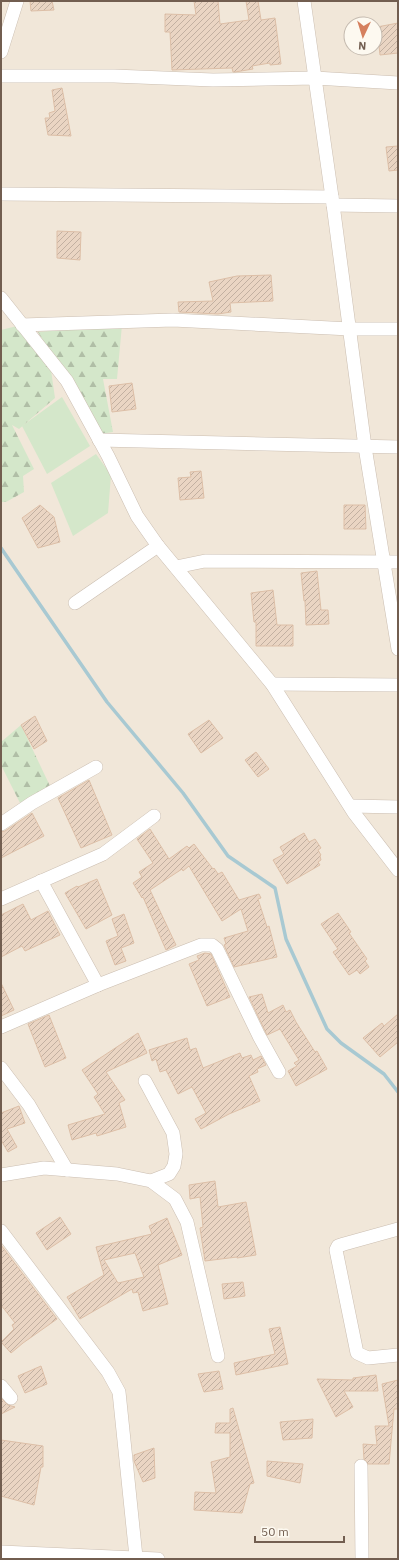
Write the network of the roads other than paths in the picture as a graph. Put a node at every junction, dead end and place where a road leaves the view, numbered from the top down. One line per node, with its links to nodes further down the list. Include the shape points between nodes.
1 (17, 1): 3 (street)
2 (304, 1): 5 (street)
3 (1, 52)
4 (1, 76): 5 (street, via 114,76 213,80)
5 (315, 78): 6 (street); 8 (street)
6 (398, 83)
7 (1, 194): 8 (street)
8 (332, 201): 9 (street); 12 (street)
9 (398, 206)
10 (1, 298): 11 (street)
11 (22, 325): 12 (street, via 173,320); 14 (street, via 67,381)
12 (350, 329): 13 (street); 15 (street)
13 (398, 329)
14 (99, 440): 15 (street); 17 (street, via 136,516)
15 (365, 447): 16 (street); 18 (street)
16 (398, 447)
17 (158, 546): 20 (street); 21 (street)
18 (384, 562): 19 (street); 20 (street, via 205,561); 22 (street)
19 (398, 562)
20 (176, 567): 23 (street)
21 (75, 603)
22 (398, 649)
23 (272, 684): 24 (street); 26 (street)
24 (398, 685)
25 (96, 767): 29 (street, via 32,803)
26 (350, 806): 27 (street); 30 (street)
27 (398, 807)
28 (154, 816): 31 (street, via 103,854)
29 (1, 824)
30 (398, 870)
31 (41, 881): 32 (street); 33 (street)
32 (1, 899)
33 (98, 985): 34 (street); 36 (street, via 201,945 212,945 217,949)
34 (1, 1027)
35 (1, 1068): 38 (street, via 29,1105)
36 (279, 1072)
37 (145, 1081): 40 (street, via 173,1133 176,1154 174,1166 169,1174)
38 (67, 1170): 39 (street, via 44,1168); 40 (street, via 117,1174)
39 (1, 1175)
40 (151, 1181): 44 (street, via 175,1199 187,1222)
41 (398, 1230): 43 (street, via 344,1244 336,1250 357,1353 368,1358)
42 (1, 1232): 49 (street, via 108,1372 119,1392)
43 (398, 1355)
44 (218, 1356)
45 (1, 1386): 46 (street)
46 (11, 1398)
47 (360, 1466): 51 (street)
48 (1, 1552): 49 (street)
49 (136, 1557): 50 (street)
50 (158, 1559)
51 (362, 1559)

